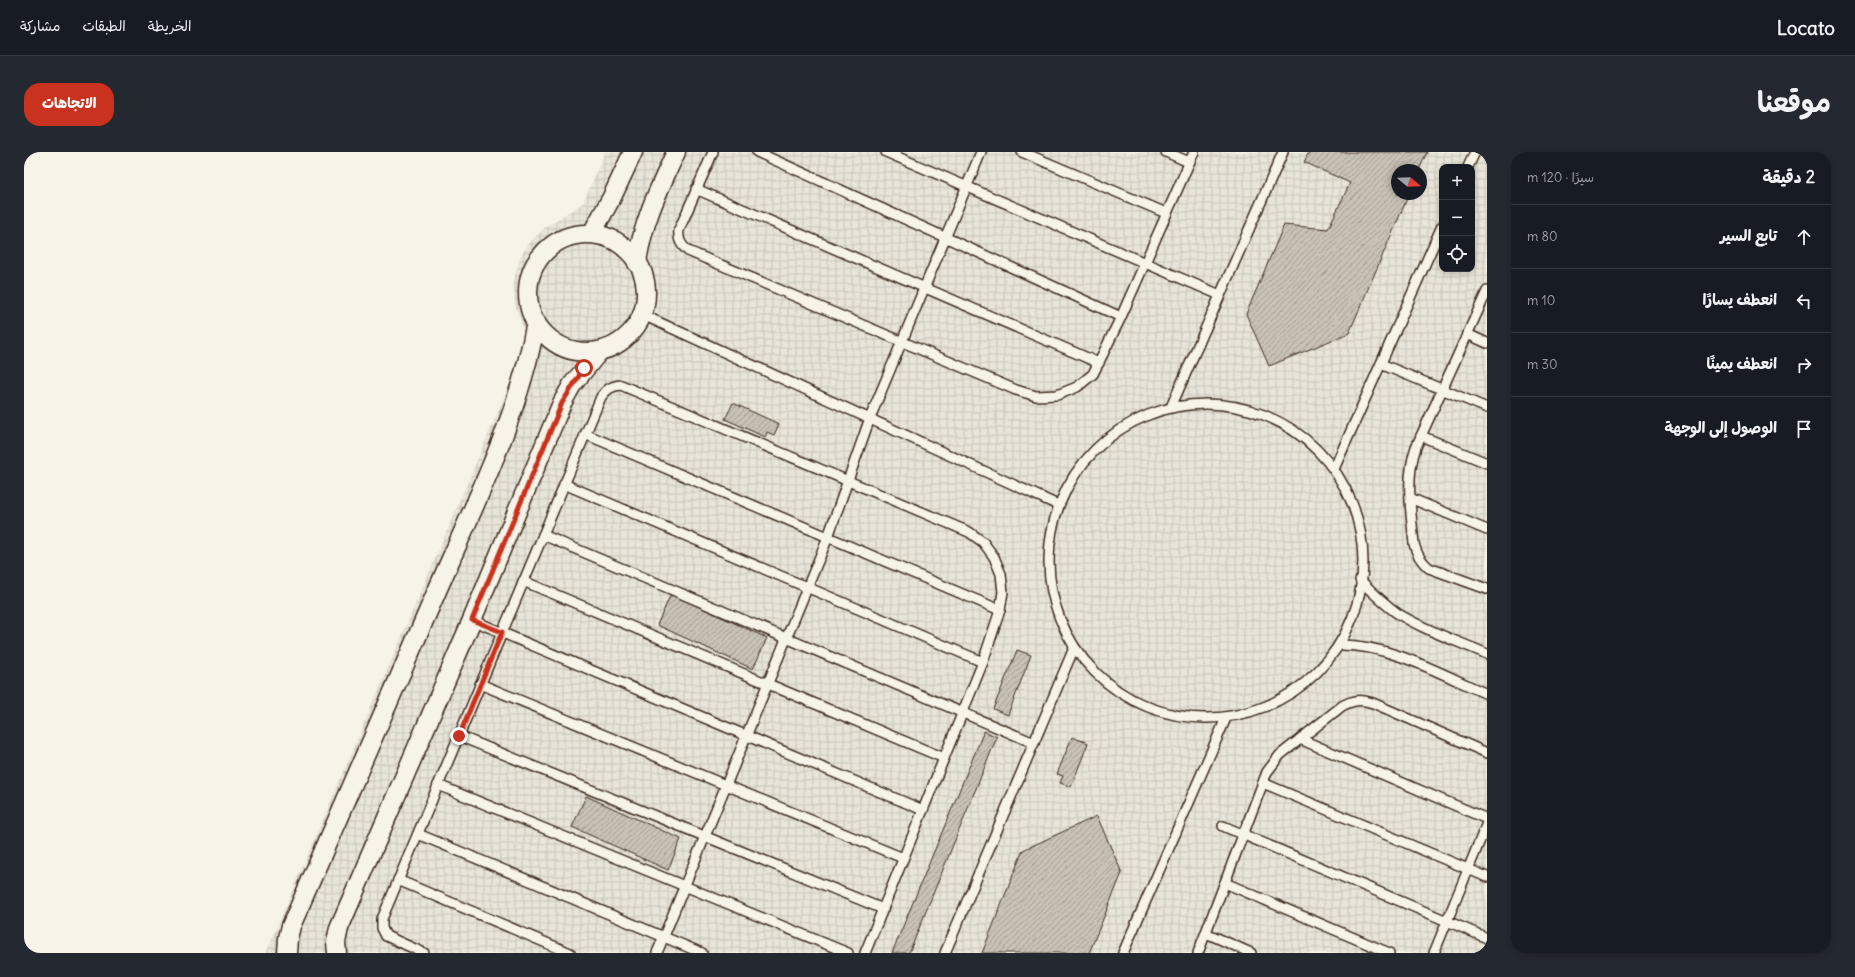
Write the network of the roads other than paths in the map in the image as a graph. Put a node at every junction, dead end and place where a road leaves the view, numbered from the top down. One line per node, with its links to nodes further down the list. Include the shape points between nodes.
1 (633, 152): 17 (street)
2 (676, 152): 20 (street, via 647,216)
3 (713, 152): 15 (lane)
4 (757, 152): 19 (lane)
5 (886, 152): 14 (lane)
6 (982, 152): 14 (lane)
7 (1022, 152): 16 (lane)
8 (1166, 152): 12 (lane)
9 (1194, 152): 12 (lane)
10 (1283, 152): 24 (lane)
11 (1475, 152): 13 (lane)
12 (1189, 162): 16 (lane)
13 (1469, 164)
14 (967, 187): 19 (lane); 21 (lane)
15 (696, 189): 22 (lane); 29 (lane, via 679,230 678,238 688,251)
16 (1166, 213): 21 (lane)
17 (592, 233): 20 (street, via 617,244); 27 (street, via 567,236 545,250 537,261 531,272 529,291 531,311)
18 (1439, 233): 33 (lane)
19 (945, 237): 22 (lane); 26 (lane)
20 (637, 263): 25 (street, via 646,288)
21 (1144, 264): 24 (lane); 26 (lane)
22 (925, 288): 29 (lane); 32 (lane)
23 (1487, 291): 28 (lane)
24 (1220, 295): 35 (lane)
25 (643, 314): 31 (street, via 637,326 620,344); 37 (lane)
26 (1121, 317): 32 (lane)
27 (536, 322): 31 (street, via 555,341 583,351); 93 (street, via 525,371 510,419 291,926)
28 (1467, 334): 30 (lane); 34 (lane)
29 (901, 341): 32 (lane, via 1036,396 1057,395 1077,387 1093,374); 37 (lane)
30 (1487, 342)
31 (598, 353): 54 (street, via 572,385 562,403)
32 (1099, 364)
33 (1381, 364): 34 (lane); 41 (lane)
34 (1442, 390): 36 (lane); 39 (lane)
35 (1170, 407): 41 (lane, via 1217,403 1262,413 1302,436); 45 (lane, via 1134,420 1102,442 1077,471)
36 (1487, 408)
37 (870, 418): 42 (lane); 45 (lane)
38 (585, 434): 42 (lane, via 606,390 621,385); 43 (lane); 48 (lane)
39 (1421, 436): 40 (lane); 44 (lane, via 1412,458)
40 (1487, 463)
41 (1334, 469): 49 (lane, via 1355,511 1363,557)
42 (847, 480): 48 (lane); 53 (lane, via 969,532 983,542 994,557 1001,574 1003,592)
43 (564, 484): 47 (lane); 51 (lane)
44 (1410, 498): 46 (lane); 52 (lane, via 1414,544 1422,562 1429,568)
45 (1058, 505): 58 (lane, via 1049,541 1049,578 1057,614)
46 (1487, 530)
47 (543, 535): 50 (lane); 56 (lane)
48 (828, 537): 51 (lane); 53 (lane)
49 (1360, 580): 57 (lane, via 1358,603); 59 (lane, via 1397,613)
50 (523, 581): 55 (lane); 62 (lane)
51 (807, 587): 56 (lane); 60 (lane)
52 (1487, 589)
53 (1000, 610): 60 (lane)
54 (472, 620): 55 (lane); 94 (street, via 339,928)
55 (502, 632): 61 (lane); 66 (lane)
56 (787, 638): 62 (lane); 64 (lane)
57 (1339, 645): 63 (lane, via 1355,645 1388,652); 65 (lane, via 1317,672 1290,694 1260,709)
58 (1074, 648): 65 (lane, via 1102,681 1140,705 1182,717); 69 (lane)
59 (1487, 654)
60 (983, 662): 64 (lane)
61 (480, 684): 67 (lane); 74 (lane)
62 (768, 684): 66 (lane); 71 (lane)
63 (1487, 694)
64 (962, 712): 69 (lane); 71 (lane)
65 (1226, 718): 102 (lane)
66 (747, 735): 74 (lane); 75 (lane)
67 (459, 736): 73 (lane); 81 (lane)
68 (1300, 739): 70 (lane, via 1342,706 1351,701 1362,700); 72 (lane, via 1273,763); 76 (lane)
69 (1034, 743): 101 (lane)
70 (1487, 753)
71 (944, 758): 75 (lane)
72 (1263, 783): 80 (lane); 83 (lane)
73 (438, 785): 79 (lane); 87 (lane)
74 (726, 785): 81 (lane); 82 (lane)
75 (923, 810): 82 (lane)
76 (1487, 819)
77 (1487, 822): 83 (lane)
78 (1224, 826): 80 (lane)
79 (418, 834): 85 (lane); 91 (lane)
80 (1243, 834): 86 (lane); 89 (lane)
81 (705, 837): 87 (lane); 88 (lane)
82 (904, 858): 88 (lane)
83 (1468, 869): 84 (lane); 89 (lane)
84 (1487, 877)
85 (398, 880): 95 (lane, via 382,919 382,928 386,936); 96 (lane)
86 (1225, 883): 90 (lane); 105 (lane)
87 (685, 886): 91 (lane); 99 (lane)
88 (882, 909): 100 (lane)
89 (1447, 921): 92 (lane); 106 (lane)
90 (1206, 934): 103 (lane); 104 (lane)
91 (664, 937): 97 (lane); 98 (lane)
92 (1487, 938)
93 (285, 948)
94 (337, 953)
95 (424, 953)
96 (570, 953)
97 (658, 953)
98 (702, 953)
99 (848, 953)
100 (865, 953)
101 (946, 953)
102 (1123, 953)
103 (1198, 953)
104 (1251, 953)
105 (1389, 953)
106 (1434, 953)

